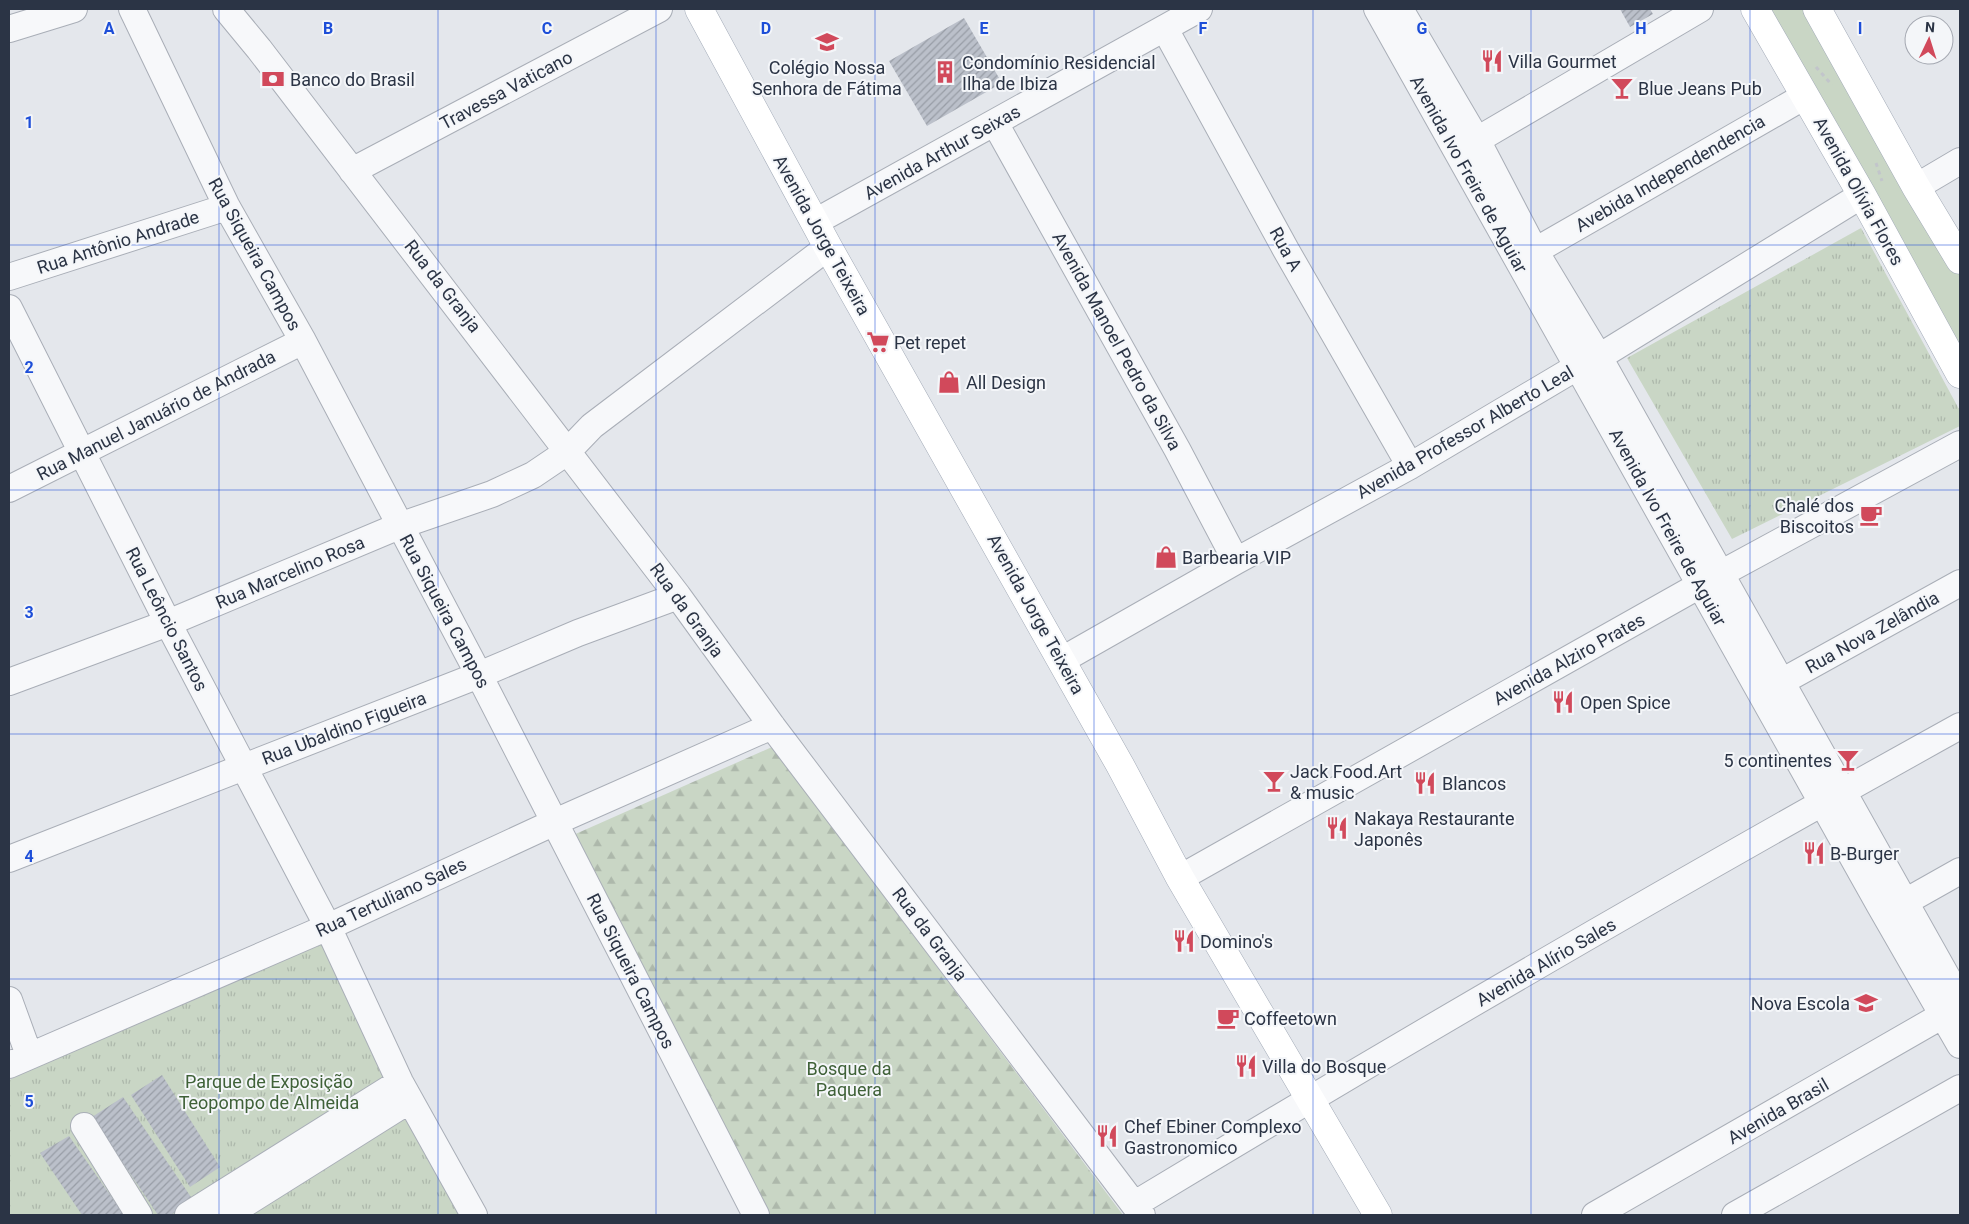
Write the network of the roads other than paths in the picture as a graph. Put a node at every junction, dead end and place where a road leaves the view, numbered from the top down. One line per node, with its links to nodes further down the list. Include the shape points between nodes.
1 (74, 9): 12 (street)
2 (132, 9): 21 (street, Rua Siqueira Campos)
3 (226, 9): 18 (street, Rua da Granja)
4 (660, 9): 18 (street, Travessa Vaticano)
5 (699, 9): 22 (main road, Avenida Jorge Teixeira)
6 (1199, 9): 13 (street, Avenida Arthur Seixas)
7 (1377, 9): 30 (street, Avenida Ivo Freire de Aguiar)
8 (1400, 9): 16 (street, Avenida Ivo Freire de Aguiar)
9 (1700, 9): 16 (street)
10 (1755, 9): 14 (main road, Avenida Olívia Flores)
11 (1817, 9): 19 (main road)
12 (9, 29)
13 (1165, 29): 15 (street, Avenida Arthur Seixas); 34 (street, Rua A, via 1286,250)
14 (1805, 96): 20 (main road, Avenida Olívia Flores); 24 (street, Avebida Independendencia)
15 (995, 123): 22 (street, Avenida Arthur Seixas); 37 (street, Avenida Manoel Pedro da Silva)
16 (1477, 140): 24 (street, Avenida Ivo Freire de Aguiar)
17 (1960, 161): 19 (street)
18 (352, 171): 32 (street, Rua da Granja)
19 (1916, 187): 25 (main road)
20 (1862, 195): 29 (main road, Avenida Olívia Flores); 30 (street, Avenida Professor Alberto Leal)
21 (227, 207): 26 (street, Rua Antônio Andrade); 28 (street, Rua Siqueira Campos)
22 (815, 222): 23 (main road, Avenida Jorge Teixeira)
23 (828, 247): 32 (street, via 592,426); 42 (main road, Avenida Jorge Teixeira)
24 (1535, 251): 30 (street, Avenida Ivo Freire de Aguiar)
25 (1960, 260)
26 (9, 277)
27 (9, 308): 33 (street, Rua Leôncio Santos)
28 (303, 341): 33 (street, Rua Manuel Januário de Andrada); 36 (street, Rua Siqueira Campos)
29 (1956, 358)
30 (1588, 362): 34 (street, Avenida Professor Alberto Leal); 38 (street, Avenida Ivo Freire de Aguiar)
31 (1960, 444): 38 (street, Avenida Alziro Prates)
32 (567, 452): 36 (street, Rua Marcelino Rosa, via 533,474 492,494); 40 (street, Rua da Granja)
33 (83, 453): 35 (street, Rua Manuel Januário de Andrada); 41 (street, Rua Leôncio Santos)
34 (1410, 466): 37 (street, Avenida Professor Alberto Leal)
35 (9, 489)
36 (399, 526): 41 (street, Rua Marcelino Rosa); 43 (street, Rua Siqueira Campos)
37 (1236, 561): 42 (street, Avenida Professor Alberto Leal)
38 (1711, 580): 44 (street, Avenida Ivo Freire de Aguiar); 49 (street, Avenida Ivo Freire de Aguiar); 53 (street, Avenida Alziro Prates)
39 (1960, 583): 44 (street, Rua Nova Zelândia)
40 (678, 596): 43 (street, Rua Ubaldino Figueira); 46 (street, Rua da Granja)
41 (168, 623): 45 (street, Rua Marcelino Rosa); 48 (street, Rua Leôncio Santos)
42 (1062, 660): 53 (main road, Avenida Jorge Teixeira)
43 (478, 675): 48 (street, Rua Ubaldino Figueira); 50 (street, Rua Siqueira Campos)
44 (1783, 681): 49 (street, Avenida Ivo Freire de Aguiar)
45 (9, 682)
46 (772, 726): 50 (street, Rua Tertuliano Sales); 64 (street, Rua da Granja)
47 (1960, 726): 49 (street, Avenida Alírio Sales)
48 (245, 766): 51 (street, Rua Ubaldino Figueira); 55 (street, Rua Leôncio Santos)
49 (1832, 796): 54 (street, Avenida Ivo Freire de Aguiar); 57 (street, Avenida Ivo Freire de Aguiar); 62 (street, Avenida Alírio Sales)
50 (555, 822): 55 (street, Rua Tertuliano Sales); 69 (street, Rua Siqueira Campos)
51 (9, 859)
52 (1960, 870): 54 (street)
53 (1180, 878): 62 (main road, Avenida Jorge Teixeira)
54 (1905, 902): 57 (street, Avenida Ivo Freire de Aguiar)
55 (328, 927): 59 (street, Rua Tertuliano Sales); 61 (street, Rua Leôncio Santos)
56 (9, 1000): 59 (street)
57 (1955, 1006): 58 (street, Avenida Ivo Freire de Aguiar); 71 (street, Avenida Brasil)
58 (1960, 1044)
59 (19, 1060)
60 (1960, 1088): 72 (street)
61 (405, 1091): 66 (street); 67 (street); 68 (street, Rua Leôncio Santos)
62 (1311, 1098): 64 (street, Avenida Alírio Sales); 70 (main road, Avenida Jorge Teixeira)
63 (84, 1126): 65 (street)
64 (1139, 1210)
65 (139, 1215)
66 (188, 1215)
67 (227, 1215)
68 (474, 1215)
69 (756, 1215)
70 (1378, 1215)
71 (1595, 1215)
72 (1735, 1215)

